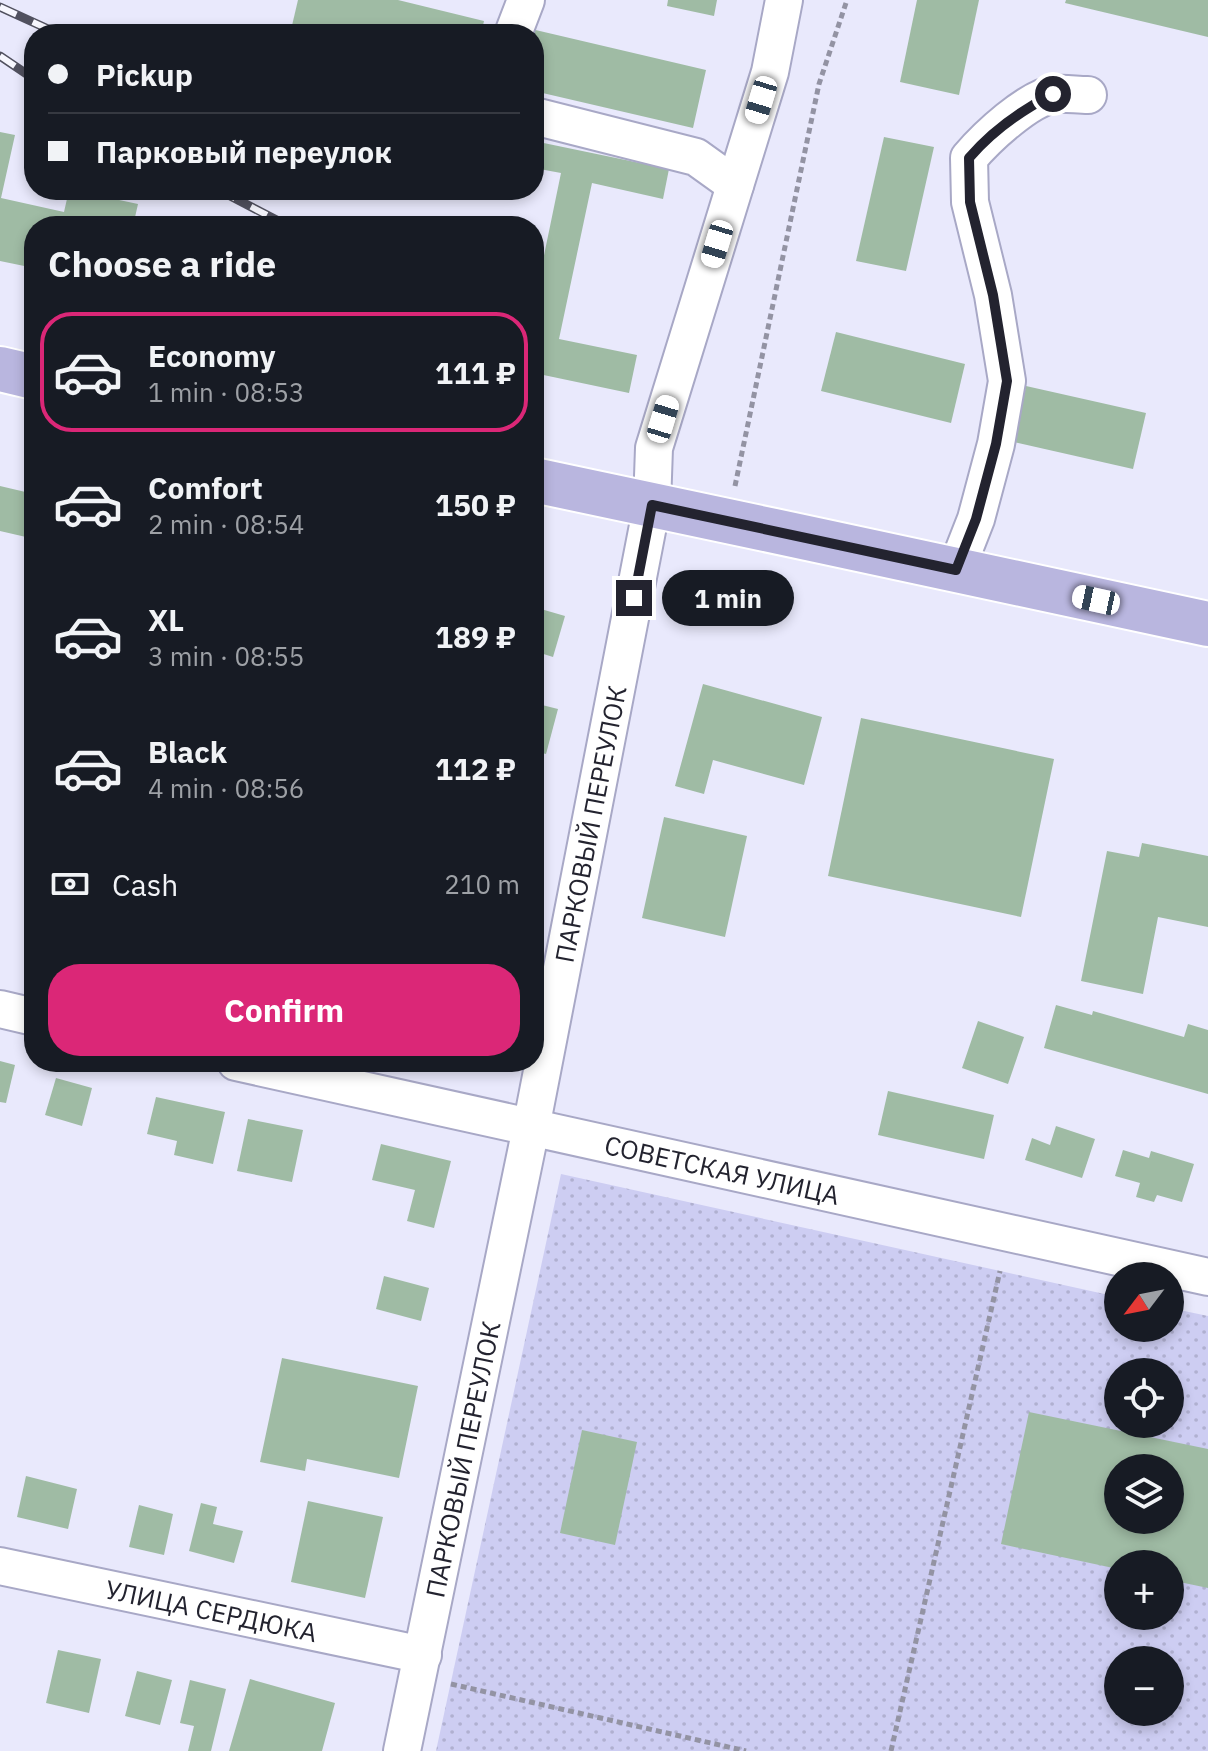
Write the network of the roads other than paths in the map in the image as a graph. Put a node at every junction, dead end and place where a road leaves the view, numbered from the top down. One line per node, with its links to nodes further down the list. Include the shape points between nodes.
1 (526, 0): 3 (street)
2 (784, 0): 6 (street, ПАРКОВЫЙ ПЕРЕУЛОК, via 770,72)
3 (517, 24)
4 (1088, 95): 11 (street, via 1053,94 1021,111 969,158 970,202 1007,381 976,519)
5 (544, 119): 6 (street, via 696,157)
6 (735, 185): 10 (street, ПАРКОВЫЙ ПЕРЕУЛОК, via 654,448)
7 (0, 369): 8 (main road)
8 (24, 375)
9 (544, 482): 10 (main road)
10 (652, 505): 11 (main road); 15 (street, ПАРКОВЫЙ ПЕРЕУЛОК)
11 (956, 570): 12 (main road)
12 (1208, 624)
13 (0, 1009): 14 (street)
14 (24, 1015)
15 (544, 1061)
16 (281, 1072): 18 (street, СОВЕТСКАЯ УЛИЦА)
17 (542, 1072): 18 (street, ПАРКОВЫЙ ПЕРЕУЛОК)
18 (531, 1128): 19 (street, СОВЕТСКАЯ УЛИЦА); 21 (street, ПАРКОВЫЙ ПЕРЕУЛОК)
19 (1208, 1277)
20 (0, 1566): 21 (street, УЛИЦА СЕРДЮКА)
21 (423, 1655): 22 (street, ПАРКОВЫЙ ПЕРЕУЛОК)
22 (402, 1751)

